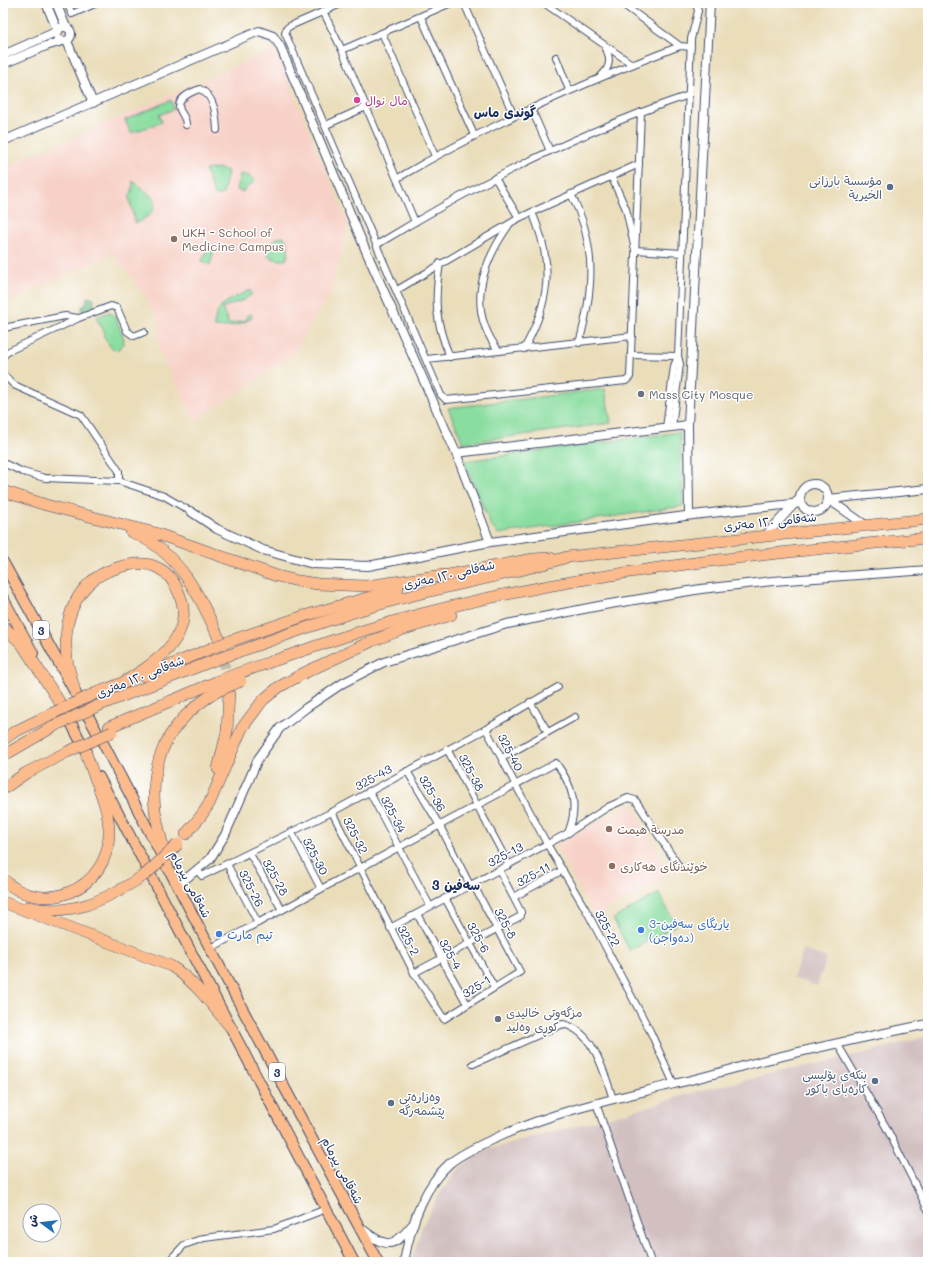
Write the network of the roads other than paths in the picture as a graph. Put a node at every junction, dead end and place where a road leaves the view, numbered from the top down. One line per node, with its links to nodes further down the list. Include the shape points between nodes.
1 (46, 3): 14 (street, via 55,25)
2 (56, 3): 14 (street)
3 (67, 3): 4 (street, via 72,14)
4 (97, 3)
5 (343, 3): 12 (street)
6 (451, 3): 13 (street)
7 (464, 3): 32 (street)
8 (544, 3): 17 (street)
9 (621, 3): 18 (street)
10 (696, 3): 19 (street, via 698,8)
11 (710, 3): 67 (street)
12 (323, 11): 20 (street); 34 (street, via 288,26 285,33)
13 (421, 16): 15 (street); 36 (street)
14 (61, 29): 16 (street, via 57,36); 16 (street, via 71,32 71,37); 21 (street)
15 (382, 33): 20 (street); 39 (street)
16 (65, 41): 23 (street); 28 (street)
17 (604, 46): 24 (street); 25 (street, via 610,56 610,62 607,70)
18 (680, 46): 19 (street); 24 (street)
19 (691, 47): 27 (street)
20 (342, 50): 29 (street)
21 (3, 55)
22 (556, 57): 26 (street)
23 (3, 64)
24 (632, 64): 25 (street)
25 (599, 78): 26 (street)
26 (569, 90): 30 (street)
27 (688, 95): 31 (street); 51 (street)
28 (92, 103): 37 (street); 69 (street, via 259,31 273,36 280,46 366,251)
29 (366, 107): 34 (street); 42 (street)
30 (531, 108): 32 (street); 38 (street)
31 (641, 112): 38 (street); 40 (street)
32 (514, 116): 36 (street)
33 (186, 125): 35 (street, via 180,103 183,98 200,89 207,92 212,101)
34 (326, 125): 49 (street)
35 (217, 130)
36 (474, 135): 39 (street)
37 (3, 141)
38 (550, 151): 43 (street)
39 (435, 156): 42 (street)
40 (639, 164): 41 (street); 50 (street)
41 (611, 176): 44 (street); 50 (street, via 626,208)
42 (398, 178): 47 (street)
43 (495, 178): 46 (street); 47 (street)
44 (571, 194): 45 (street); 58 (street, via 588,240 590,259 590,296)
45 (532, 212): 46 (street); 59 (street, via 543,240 547,282 541,315)
46 (519, 218): 48 (street)
47 (415, 222): 49 (street)
48 (510, 223): 52 (street); 60 (street, via 492,255 480,292 484,329)
49 (378, 244): 53 (street)
50 (635, 250): 51 (street); 57 (street)
51 (682, 253): 63 (street)
52 (440, 263): 53 (street); 64 (street, via 436,307 439,328)
53 (397, 290): 65 (street)
54 (79, 318): 55 (street, via 65,316); 56 (street, via 115,306 127,331 134,336); 62 (street)
55 (3, 328)
56 (144, 332)
57 (632, 336): 58 (street); 61 (street)
58 (579, 343): 59 (street)
59 (524, 349): 60 (street)
60 (499, 351): 64 (street)
61 (632, 355): 63 (street); 65 (street, via 631,375 626,381 450,400 442,397)
62 (3, 356)
63 (678, 356): 68 (street, via 674,366)
64 (450, 357): 65 (street)
65 (427, 359)
66 (3, 374): 71 (street, via 14,385 81,414 119,471)
67 (688, 425): 68 (street); 77 (street)
68 (669, 427): 69 (street)
69 (456, 453): 83 (street)
70 (3, 463): 71 (street, via 45,478)
71 (119, 481): 76 (street, via 164,496)
72 (928, 489): 74 (street)
73 (3, 491): 78 (highway)
74 (828, 499): 75 (street, via 824,507 817,511 809,511); 75 (street, via 825,490 813,484 804,488); 80 (street)
75 (799, 501): 77 (street); 81 (street)
76 (190, 511): 83 (street, via 217,529 263,550 313,564 368,566)
77 (689, 515): 83 (street)
78 (95, 518): 87 (highway, via 155,533 298,581 366,586); 91 (highway, via 136,534 158,546 168,556 192,584 208,613)
79 (928, 519): 80 (highway, شەقامی ١٢٠ مەتری)
80 (864, 524): 81 (highway, شەقامی ١٢٠ مەتری)
81 (766, 535): 84 (highway, شەقامی ١٢٠ مەتری)
82 (928, 538): 88 (highway, via 688,563)
83 (490, 542)
84 (567, 557): 87 (highway, via 533,559); 106 (highway, شەقامی ١٢٠ مەتری, bridge, via 413,596 309,627 215,660 100,705 56,725)
85 (4, 564): 95 (highway, شەقامی پیرمام / 3)
86 (928, 570): 127 (street, via 773,581 619,602 507,624 384,662 343,683 280,728 258,759 225,835 210,859)
87 (444, 575): 91 (highway, bridge)
88 (556, 585): 93 (highway, bridge, via 422,614 374,628 240,677); 118 (highway, via 382,636 279,687 262,700 246,722 209,804)
89 (3, 598): 97 (highway, 3)
90 (3, 626): 97 (highway, via 22,644)
91 (216, 644): 92 (highway)
92 (119, 685): 95 (highway, via 158,660 170,647 182,626 183,604 180,594 169,577 157,567 139,564 111,570 92,580 74,602 69,617 66,645); 101 (highway, bridge)
93 (222, 687): 103 (highway, via 160,704); 118 (highway, via 229,716 224,750 211,788); 125 (highway, via 176,724 160,757 154,797)
94 (558, 687): 96 (street, 325-43)
95 (76, 693): 125 (highway, شەقامی پیرمام / 3)
96 (530, 702): 99 (street, 325-43); 100 (street)
97 (60, 703): 105 (highway, 3)
98 (576, 717): 100 (street)
99 (486, 729): 104 (street, 325-43); 107 (street, 325-40)
100 (548, 732): 107 (street)
101 (8, 734): 102 (highway)
102 (3, 740)
103 (66, 749): 109 (highway); 111 (highway)
104 (447, 749): 108 (street, 325-43); 113 (street, 325-38)
105 (85, 750): 130 (highway, via 109,825 107,851 98,868 78,887 63,895 51,897 24,894); 152 (highway, 3)
106 (3, 756)
107 (502, 758): 110 (street, 325-40)
108 (407, 771): 112 (street, 325-43); 115 (street, 325-36)
109 (3, 778)
110 (516, 785): 113 (street); 117 (street, via 556,763 568,779 573,800 573,820); 119 (street, 325-22)
111 (3, 789)
112 (369, 791): 114 (street, 325-43); 120 (street, 325-34)
113 (477, 805): 115 (street); 123 (street, 325-38)
114 (332, 812): 116 (street, 325-43); 126 (street, 325-32)
115 (440, 826): 120 (street); 131 (street, 325-36)
116 (292, 833): 121 (street, 325-43); 133 (street, 325-30)
117 (568, 833): 119 (street, 325-13); 124 (street, 325-13, via 608,807 628,798 635,800)
118 (186, 834): 136 (highway, bridge, via 146,874 91,903 54,911)
119 (547, 844): 123 (street, 325-13); 129 (street, 325-22)
120 (399, 847): 126 (street); 137 (street, 325-34)
121 (250, 854): 122 (street, 325-43); 138 (street, 325-28)
122 (227, 864): 127 (street, 325-43, via 202,876); 140 (street, 325-26)
123 (509, 865): 128 (street, 325-13)
124 (678, 865)
125 (167, 867): 132 (highway, شەقامی پیرمام / 3)
126 (360, 868): 133 (street); 141 (street, 325-2)
127 (197, 870): 132 (street)
128 (499, 870): 131 (street, 325-13); 134 (street)
129 (562, 870): 134 (street, 325-11); 155 (street, 325-22, via 650,1031)
130 (3, 879)
131 (471, 884): 135 (street, 325-13); 142 (street, 325-8)
132 (177, 886): 144 (highway, شەقامی پیرمام / 3)
133 (322, 889): 138 (street)
134 (514, 897): 142 (street, via 522,914)
135 (446, 898): 137 (street, 325-13); 143 (street, 325-6)
136 (3, 902): 152 (highway, via 171,966 202,992)
137 (430, 906): 139 (street, 325-13)
138 (282, 910): 140 (street)
139 (417, 914): 141 (street, 325-13); 145 (street, 325-4)
140 (258, 923): 144 (street)
141 (390, 928): 147 (street, 325-2)
142 (497, 930): 143 (street); 146 (street, 325-8)
143 (470, 944): 145 (street); 148 (street, 325-6)
144 (211, 948): 161 (highway, شەقامی پیرمام / 3)
145 (441, 959): 147 (street); 149 (street, 325-4)
146 (520, 972): 148 (street, 325-1, via 517,976)
147 (414, 973): 150 (street, 325-2)
148 (494, 986): 149 (street, 325-1)
149 (467, 1004): 150 (street, 325-1)
150 (444, 1019)
151 (928, 1024): 153 (street)
152 (233, 1030): 158 (highway, 3)
153 (838, 1043): 155 (street); 159 (street, via 883,1121)
154 (474, 1064): 156 (street, via 563,1024 573,1026 582,1032 599,1059)
155 (674, 1084): 156 (street)
156 (613, 1098): 157 (street)
157 (596, 1103): 160 (street, via 532,1122 456,1159 434,1182); 166 (street)
158 (326, 1209): 162 (street, via 274,1229 204,1238 184,1245); 163 (highway, 3)
159 (928, 1210)
160 (414, 1223): 161 (street, via 398,1241 389,1244 380,1242); 165 (street)
161 (358, 1226): 164 (highway, شەقامی پیرمام / 3)
162 (168, 1262)
163 (354, 1262)
164 (378, 1262)
165 (404, 1262)
166 (651, 1262)

